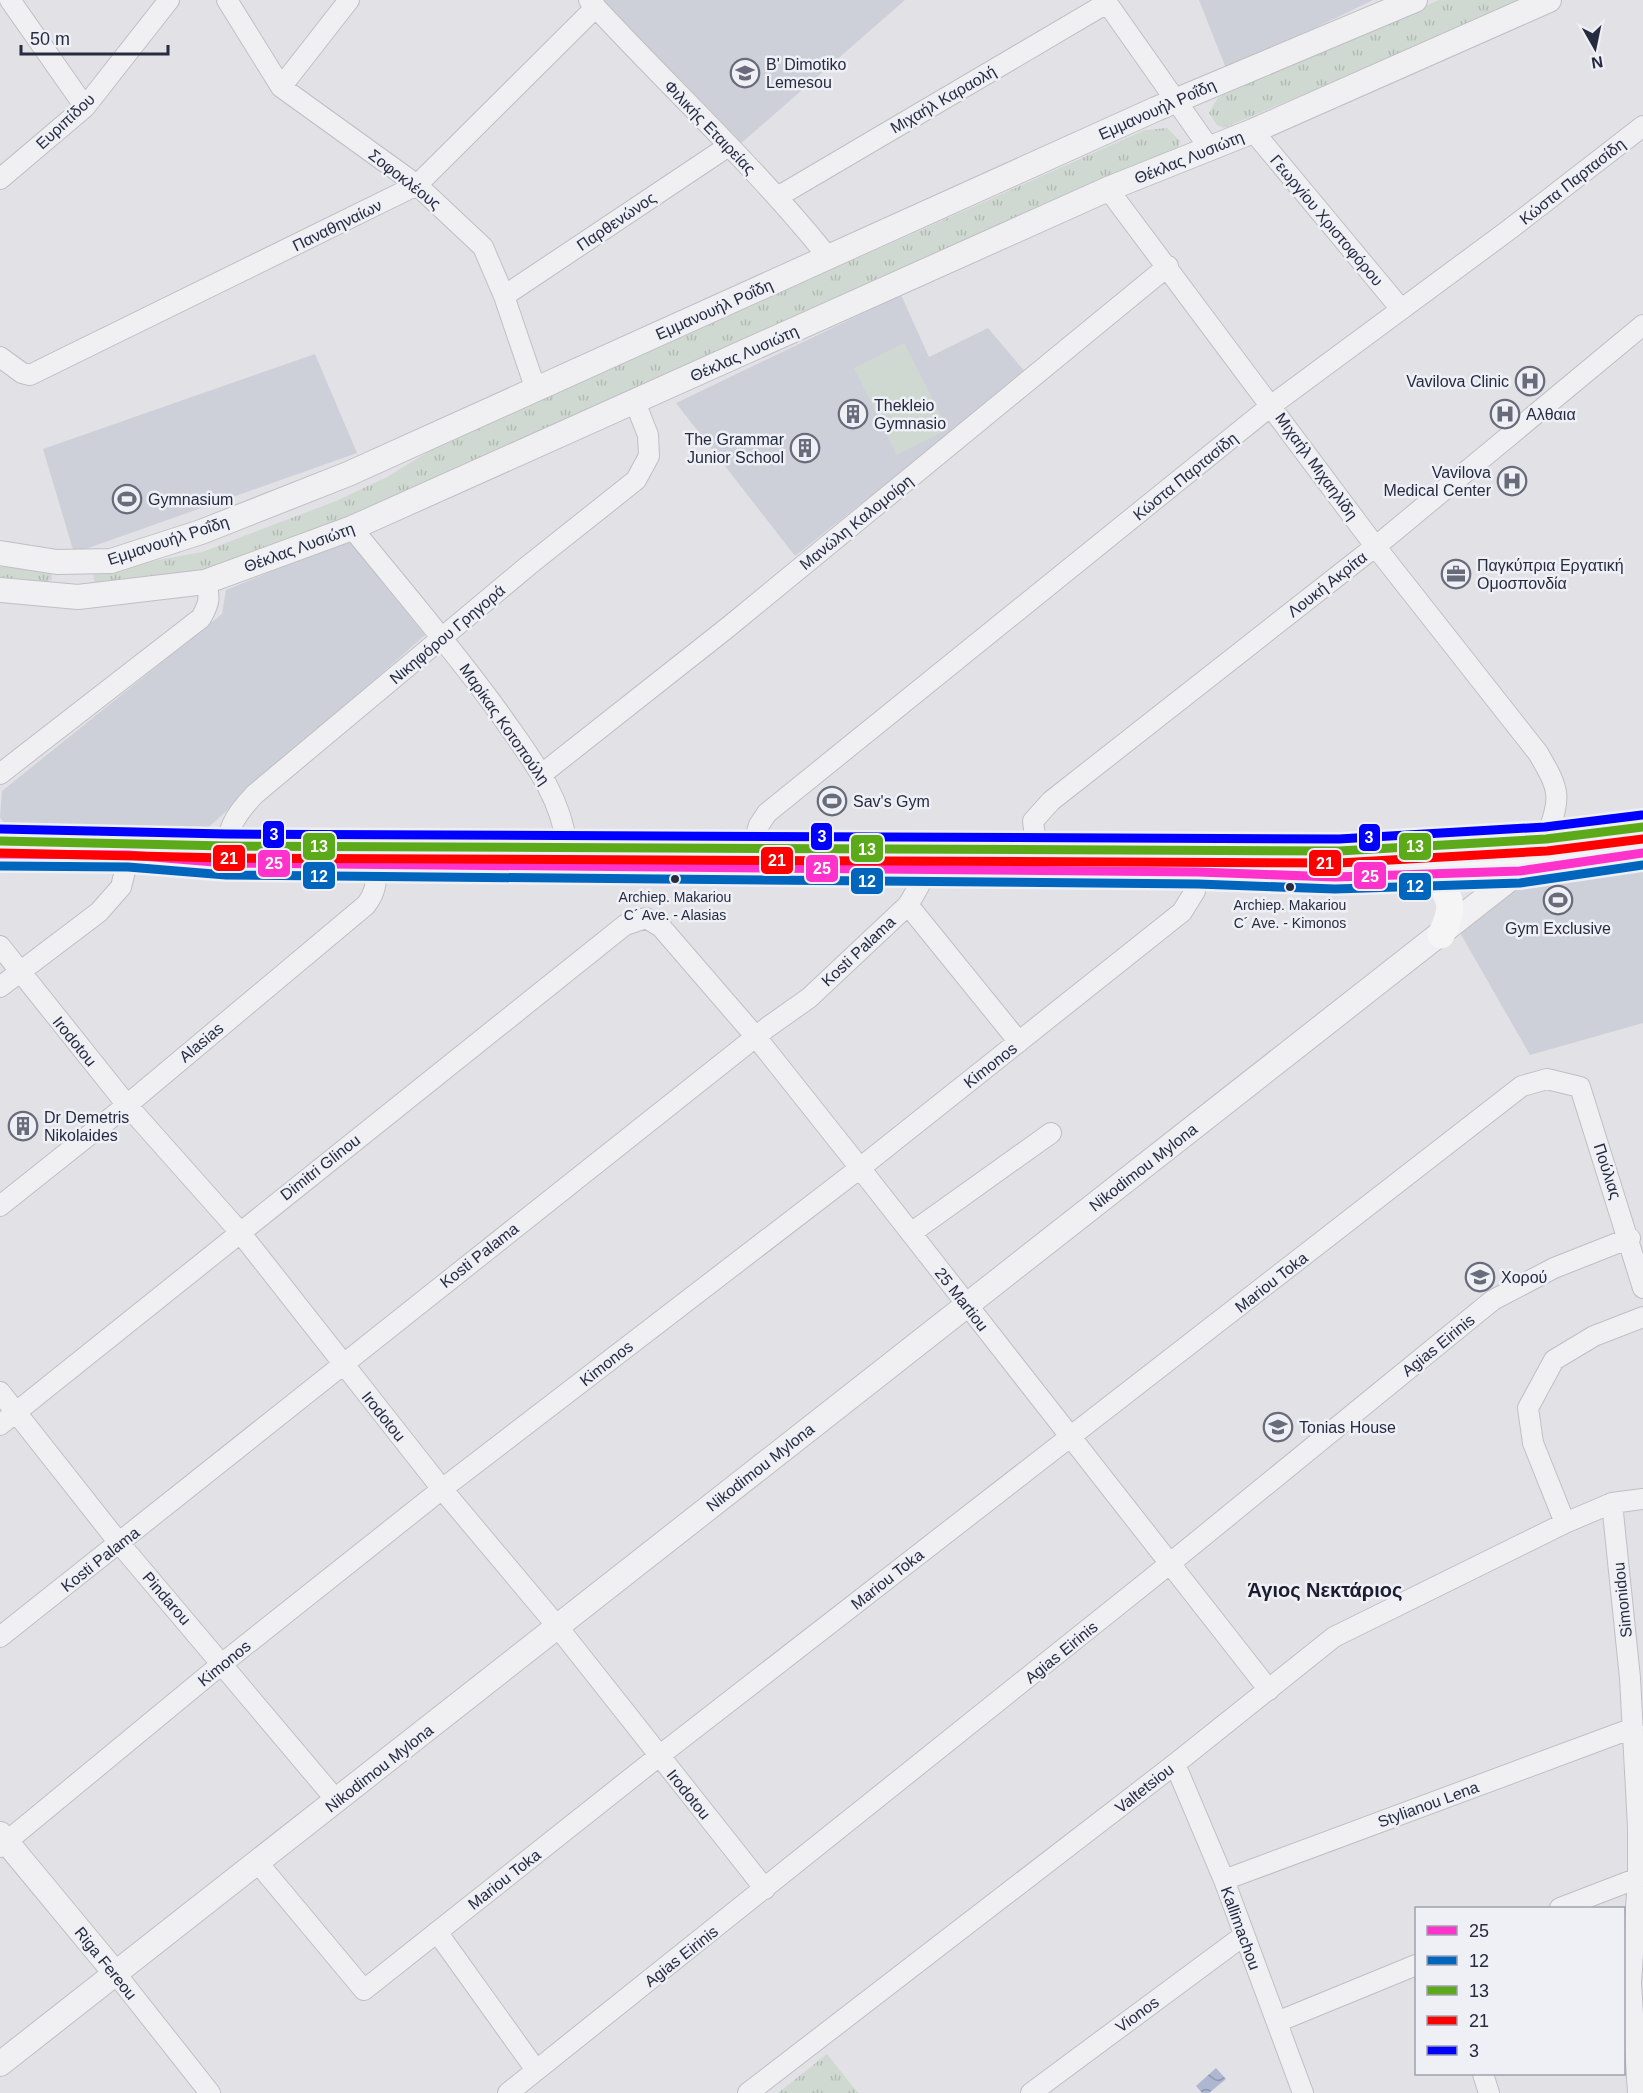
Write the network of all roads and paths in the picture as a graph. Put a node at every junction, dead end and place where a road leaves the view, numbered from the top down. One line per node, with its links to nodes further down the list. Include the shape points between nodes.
1 (10, 0): 11 (street)
2 (169, 0): 11 (street, Ευριπίδου)
3 (227, 0): 9 (street, Σοφοκλέους)
4 (349, 0): 9 (street)
5 (1415, 0): 10 (street, Εμμανουήλ Ροΐδη)
6 (1549, 0): 13 (street, Θέκλας Λυσιώτη)
7 (1106, 2): 10 (street); 19 (street, Μιχαήλ Καραολή)
8 (592, 4): 14 (street, Φιλικής Εταιρείας); 17 (street, Παναθηναίων)
9 (281, 87): 17 (street, Σοφοκλέους)
10 (1177, 100): 15 (street); 20 (street, Εμμανουήλ Ροΐδη)
11 (85, 107): 16 (street, Ευριπίδου)
12 (1643, 126): 23 (street, Κώστα Παρτασίδη)
13 (1253, 131): 15 (street, Θέκλας Λυσιώτη); 23 (street, Γεωργίου Χριστοφόρου)
14 (727, 147): 19 (street, Φιλικής Εταιρείας); 22 (street, Παρθενώνος)
15 (1210, 149): 18 (street, Θέκλας Λυσιώτη)
16 (0, 179)
17 (417, 185): 22 (street, Σοφοκλέους, via 483,246); 25 (street, Παναθηναίων, via 30,375)
18 (1108, 189): 21 (street, Μιχαήλ Μιχαηλίδη); 27 (street, Θέκλας Λυσιώτη)
19 (779, 196): 20 (street, Φιλικής Εταιρείας)
20 (828, 257): 26 (street, Εμμανουήλ Ροΐδη)
21 (1168, 266): 28 (street, Μιχαήλ Μιχαηλίδη); 38 (street, Μανώλη Καλομοίρη, via 727,628)
22 (504, 296): 26 (street, Σοφοκλέους)
23 (1401, 309): 28 (street, Κώστα Παρτασίδη)
24 (1643, 325): 30 (street, Λουκή Ακρίτα)
25 (0, 357)
26 (536, 390): 32 (street, Εμμανουήλ Ροΐδη, via 348,474 201,532 111,561)
27 (635, 402): 29 (street, Θέκλας Λυσιώτη); 36 (street, Νικηφόρου Γρηγορά, via 648,435 649,456 636,480)
28 (1272, 405): 30 (street, Μιχαήλ Μιχαηλίδη); 43 (street, Κώστα Παρτασίδη, via 767,813)
29 (352, 528): 33 (street, Θέκλας Λυσιώτη); 36 (street, Μαρίκας Κοτοπούλη)
30 (1375, 546): 40 (street, Μιχαήλ Μιχαηλίδη, via 1538,753 1555,782 1558,803); 44 (street, Λουκή Ακρίτα, via 1051,801 1033,821)
31 (0, 553): 32 (street, Εμμανουήλ Ροΐδη)
32 (78, 564): 35 (street)
33 (205, 582): 35 (street, Θέκλας Λυσιώτη); 37 (street, via 209,603 201,618)
34 (0, 590): 35 (street, Θέκλας Λυσιώτη)
35 (78, 597)
36 (443, 639): 38 (street, Μαρίκας Κοτοπούλη); 47 (street, Νικηφόρου Γρηγορά, via 255,794 236,814 229,829)
37 (0, 774)
38 (542, 774): 42 (street, Μαρίκας Κοτοπούλη, via 561,815)
39 (1643, 827): 40 (main road)
40 (1546, 839): 44 (main road, via 1339,851)
41 (0, 841): 47 (main road)
42 (567, 847): 43 (main road); 47 (main road)
43 (752, 849): 49 (main road)
44 (1036, 852): 49 (main road)
45 (1643, 853): 51 (main road)
46 (0, 854): 48 (main road)
47 (226, 854): 48 (main road); 50 (main road)
48 (129, 855): 58 (street, via 121,887 99,912)
49 (921, 859): 50 (main road); 52 (main road); 54 (street, Kosti Palama, via 919,886)
50 (376, 864): 63 (street, Alasias, via 374,895 366,905)
51 (1520, 871): 53 (main road); 56 (street, Nikodimou Mylona)
52 (1198, 872): 53 (main road, via 1335,877); 61 (street, Kimonos, via 1195,891 1182,912)
53 (1434, 874): 56 (main road, via 1451,905)
54 (908, 905): 60 (street, Kosti Palama, via 809,998); 61 (street)
55 (646, 918): 60 (street, 25 Martiou, via 661,927); 67 (street, Dimitri Glinou, via 625,925)
56 (1441, 935): 71 (street, Nikodimou Mylona)
57 (0, 946): 58 (street, Irodotou)
58 (18, 971): 59 (street); 63 (street, Irodotou)
59 (0, 987)
60 (756, 1037): 65 (street, 25 Martiou); 73 (street, Kosti Palama)
61 (1019, 1042): 65 (street, Kimonos)
62 (1547, 1079): 69 (street, Πούλιας, via 1580,1087); 76 (street, Mariou Toka, via 1522,1086)
63 (127, 1105): 66 (street, Alasias); 67 (street, Irodotou)
64 (1051, 1133): 68 (street)
65 (860, 1168): 68 (street, 25 Martiou); 77 (street, Kimonos)
66 (0, 1206)
67 (239, 1231): 73 (street, Irodotou); 75 (street, Dimitri Glinou)
68 (910, 1233): 71 (street, 25 Martiou)
69 (1630, 1239): 70 (street, Πούλιας); 82 (street, Agias Eirinis, via 1554,1268 1493,1300)
70 (1643, 1288)
71 (967, 1304): 76 (street, 25 Martiou); 83 (street, Nikodimou Mylona)
72 (1643, 1317): 80 (street, via 1594,1336 1554,1360 1528,1408 1533,1443)
73 (342, 1363): 77 (street, Irodotou); 81 (street, Kosti Palama)
74 (0, 1392): 75 (street, Pindarou)
75 (8, 1419): 81 (street, Pindarou)
76 (1070, 1438): 82 (street, 25 Martiou); 89 (street, Mariou Toka)
77 (442, 1490): 83 (street, Irodotou); 85 (street, Kimonos)
78 (1643, 1499): 79 (street, Valtetsiou)
79 (1612, 1503): 80 (street, Valtetsiou); 86 (street, Simonidou)
80 (1565, 1523): 87 (street, Valtetsiou, via 1334,1637)
81 (120, 1544): 84 (street, Kosti Palama); 85 (street, Pindarou)
82 (1170, 1563): 87 (street, 25 Martiou); 97 (street, Agias Eirinis)
83 (557, 1626): 89 (street, Irodotou); 91 (street, Nikodimou Mylona)
84 (0, 1637)
85 (223, 1663): 91 (street, Pindarou); 93 (street, Kimonos)
86 (1637, 1678): 88 (street, Simonidou)
87 (1269, 1690): 90 (street, Valtetsiou)
88 (1633, 1728): 92 (street, Simonidou); 96 (street, Stylianou Lena)
89 (659, 1756): 97 (street, Irodotou); 99 (street, Mariou Toka)
90 (1175, 1764): 96 (street, Kallimachou); 111 (street, Valtetsiou)
91 (337, 1801): 94 (street, Nikodimou Mylona)
92 (1640, 1826): 95 (street, Simonidou)
93 (2, 1841): 102 (street, Riga Fereou)
94 (258, 1863): 99 (street, Mariou Toka, via 364,1990); 102 (street, Nikodimou Mylona)
95 (1638, 1878): 98 (street); 103 (street, Simonidou)
96 (1224, 1880): 100 (street, Kallimachou)
97 (765, 1889): 106 (street, Agias Eirinis)
98 (1563, 1907)
99 (437, 1932): 106 (street)
100 (1243, 1936): 104 (street, Kallimachou); 108 (street, Vionos)
101 (1415, 1965): 104 (street)
102 (116, 1974): 105 (street, Nikodimou Mylona); 109 (street, Riga Fereou)
103 (1637, 1982): 115 (street, Simonidou)
104 (1277, 2022): 113 (street, Kallimachou)
105 (0, 2064)
106 (536, 2070): 110 (street, Agias Eirinis)
107 (1484, 2075): 114 (street)
108 (1052, 2086): 112 (street, Vionos)
109 (210, 2093)
110 (508, 2093)
111 (748, 2093)
112 (1031, 2093)
113 (1303, 2093)
114 (1489, 2093)
115 (1638, 2093)

